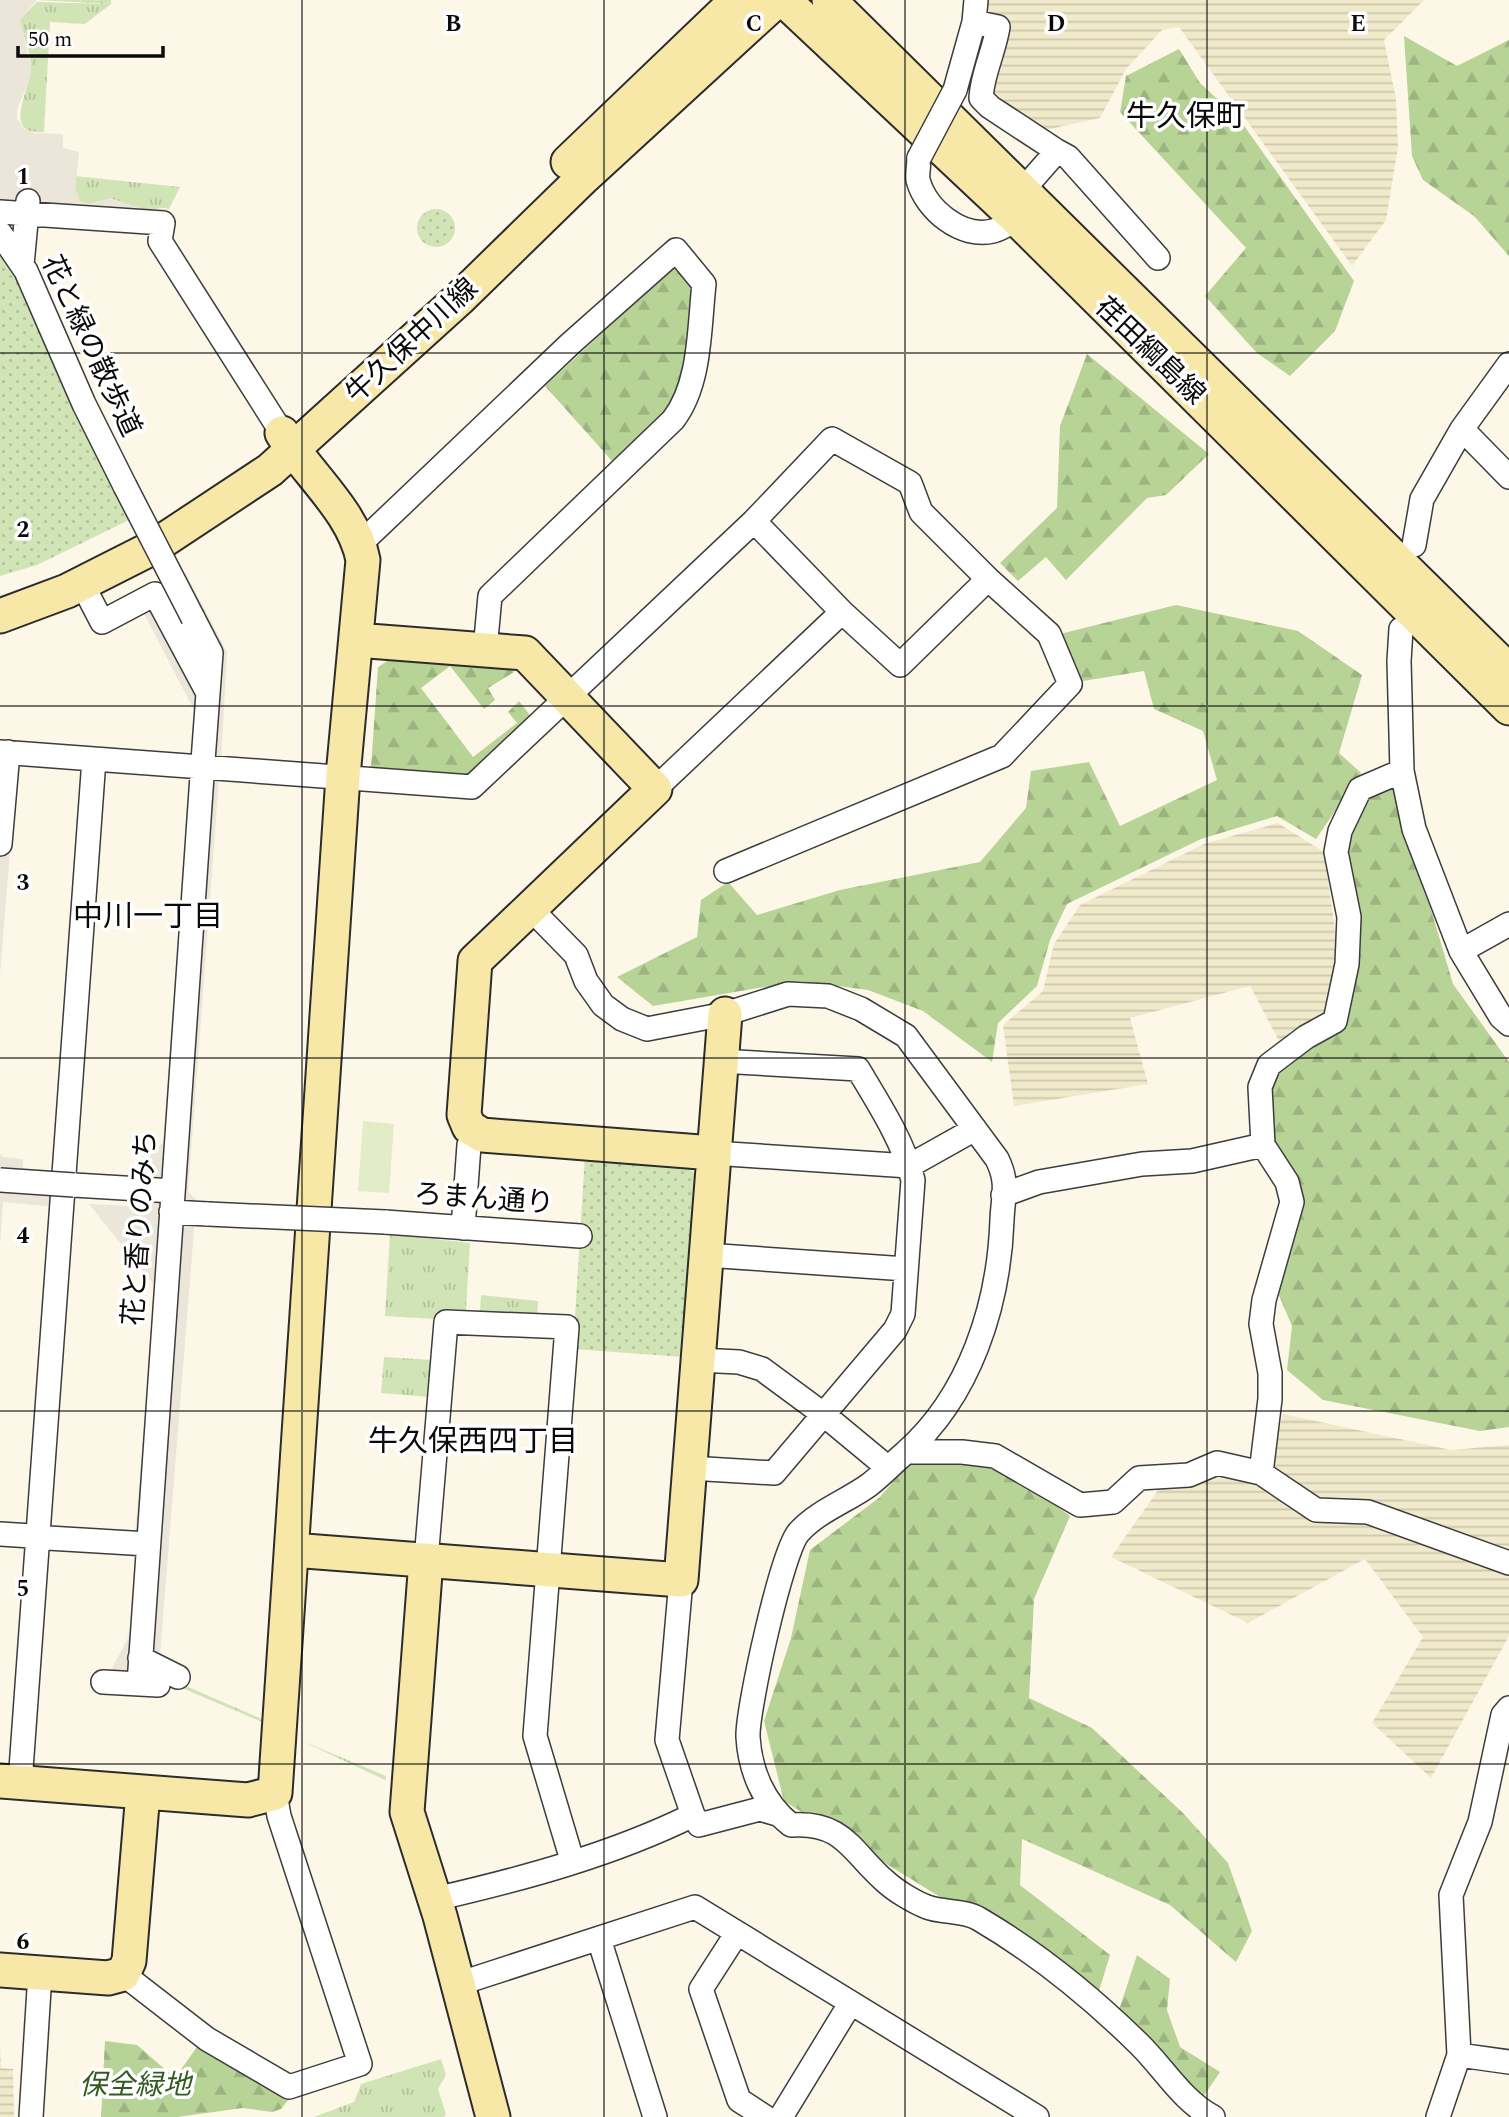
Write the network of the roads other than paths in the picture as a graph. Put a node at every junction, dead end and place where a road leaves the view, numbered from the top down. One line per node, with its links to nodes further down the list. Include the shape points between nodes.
1 (737, 0): 15 (street, 牛久保中川線)
2 (777, 0): 15 (street, 牛久保中川線, via 584,177 461,298)
3 (784, 0): 7 (street, 荏田綱島線)
4 (829, 0): 7 (street, 荏田綱島線)
5 (975, 11): 6 (street, via 999,27 981,98); 7 (street, bridge, via 955,90 919,158 918,178 940,214 964,231 992,231)
6 (1057, 151): 7 (street); 11 (street, via 1068,157)
7 (1019, 205): 29 (street, 荏田綱島線); 32 (street, 荏田綱島線)
8 (28, 208): 9 (street); 12 (street); 15 (street, via 163,223 160,241)
9 (0, 212)
10 (0, 233): 12 (street, 花と緑の散歩道)
11 (1158, 258)
12 (22, 265): 25 (street, 花と緑の散歩道, bridge, via 84,404)
13 (1509, 364): 14 (street)
14 (1462, 429): 16 (street); 19 (street, via 1422,499)
15 (287, 442): 18 (street, via 346,517); 21 (street, 牛久保中川線, via 141,531 56,573); 24 (street, 牛久保中川線, via 232,498 152,548 67,590)
16 (1509, 477)
17 (754, 521): 20 (street, via 832,439 910,483 921,512); 23 (street); 31 (street)
18 (359, 544): 27 (street, via 363,561); 28 (street, via 676,250 704,284 686,404 490,596)
19 (1414, 545)
20 (988, 579): 23 (street, via 900,665); 39 (street, via 1049,634 1070,684 1002,756)
21 (0, 592)
22 (89, 597): 30 (street, via 102,622 155,594)
23 (842, 612): 37 (street)
24 (0, 616)
25 (193, 618): 30 (street, 花と香りのみち, via 211,653)
26 (1401, 629): 35 (street)
27 (356, 640): 28 (street); 36 (street)
28 (485, 650): 31 (street, via 525,653)
29 (1509, 671)
30 (208, 693): 53 (street, 花と香りのみち)
31 (566, 697): 36 (street, via 472,787); 37 (street)
32 (1509, 708)
33 (4, 752): 34 (street); 38 (street)
34 (94, 760): 36 (street); 75 (street)
35 (1402, 771): 42 (street, via 1414,829); 48 (street, via 1360,789 1340,831 1336,852 1349,917 1347,964 1335,1021 1269,1065 1260,1087)
36 (344, 776): 66 (street)
37 (655, 789): 40 (street)
38 (0, 844)
39 (726, 871)
40 (530, 908): 43 (street, via 576,955 586,981 603,1005 622,1019 646,1029); 49 (street, via 475,961 464,1115 469,1127 482,1135)
41 (1509, 924): 42 (street)
42 (1461, 951): 44 (street)
43 (725, 1014): 45 (street); 46 (street, via 788,994 828,996 861,1009 906,1036)
44 (1509, 1024)
45 (720, 1060): 49 (street); 50 (street, via 858,1069)
46 (975, 1129): 50 (street); 52 (street, via 1006,1177)
47 (469, 1145): 54 (street)
48 (1262, 1145): 52 (street, via 1192,1161 1142,1164 1039,1182); 63 (street, via 1287,1182 1292,1202 1261,1324 1270,1373)
49 (713, 1153): 50 (street); 56 (street)
50 (909, 1166): 57 (street, via 913,1180)
51 (1, 1174): 53 (street, ろまん通り, bridge, via 141,1190)
52 (1003, 1195): 60 (street, via 1001,1266 983,1334 939,1418)
53 (172, 1202): 54 (street, ろまん通り, bridge, via 202,1210); 65 (street, 花と香りのみち)
54 (463, 1228): 55 (street, ろまん通り)
55 (580, 1236)
56 (706, 1255): 57 (street); 58 (street)
57 (906, 1269): 59 (street, via 903,1314 895,1330)
58 (698, 1360): 59 (street, via 739,1362 762,1369); 61 (street)
59 (823, 1414): 61 (street, via 774,1473); 62 (street)
60 (906, 1452): 62 (street); 63 (street, via 995,1456 1080,1505 1113,1502 1139,1478 1189,1475 1217,1463)
61 (690, 1468): 70 (street)
62 (887, 1468): 78 (street, via 797,1534 785,1562 748,1736 753,1768)
63 (1261, 1474): 68 (street, via 1316,1510 1367,1512)
64 (0, 1534): 65 (street)
65 (154, 1550): 71 (street, 花と香りのみち)
66 (292, 1550): 67 (street); 77 (street)
67 (426, 1560): 69 (street); 69 (street, via 446,1322 567,1327); 81 (street, via 407,1812)
68 (1509, 1563)
69 (548, 1570): 70 (street); 80 (street, via 535,1736)
70 (681, 1580): 79 (street, via 667,1740)
71 (140, 1658): 73 (street); 73 (street, 花と香りのみち)
72 (103, 1682): 73 (street)
73 (158, 1682)
74 (1509, 1708): 89 (street, via 1503,1715 1479,1822 1451,1895)
75 (10, 1782): 76 (street)
76 (143, 1792): 77 (street, via 248,1800); 86 (street, via 129,1961)
77 (275, 1793): 86 (street, via 360,2064 289,2087 207,2039)
78 (776, 1814): 79 (street, via 760,1809 699,1825); 97 (street, via 791,1825 829,1829 855,1847 886,1882 927,1907 976,1917 1087,1994 1155,2059 1196,2108)
79 (693, 1815): 80 (street, via 645,1837)
80 (572, 1860): 81 (street, via 517,1880)
81 (435, 1899): 87 (street)
82 (737, 1933): 83 (street, via 695,1907); 88 (street); 94 (street, via 701,1989 738,2100)
83 (599, 1939): 87 (street); 93 (street)
84 (0, 1970): 85 (street)
85 (40, 1973): 86 (street, via 108,1978); 91 (street)
86 (123, 1974)
87 (458, 1983): 92 (street)
88 (850, 2004): 95 (street); 96 (street)
89 (1459, 2055): 90 (street); 98 (street)
90 (1509, 2062)
91 (31, 2117)
92 (493, 2117)
93 (655, 2117)
94 (765, 2117)
95 (780, 2117)
96 (1037, 2117)
97 (1213, 2117)
98 (1438, 2117)

